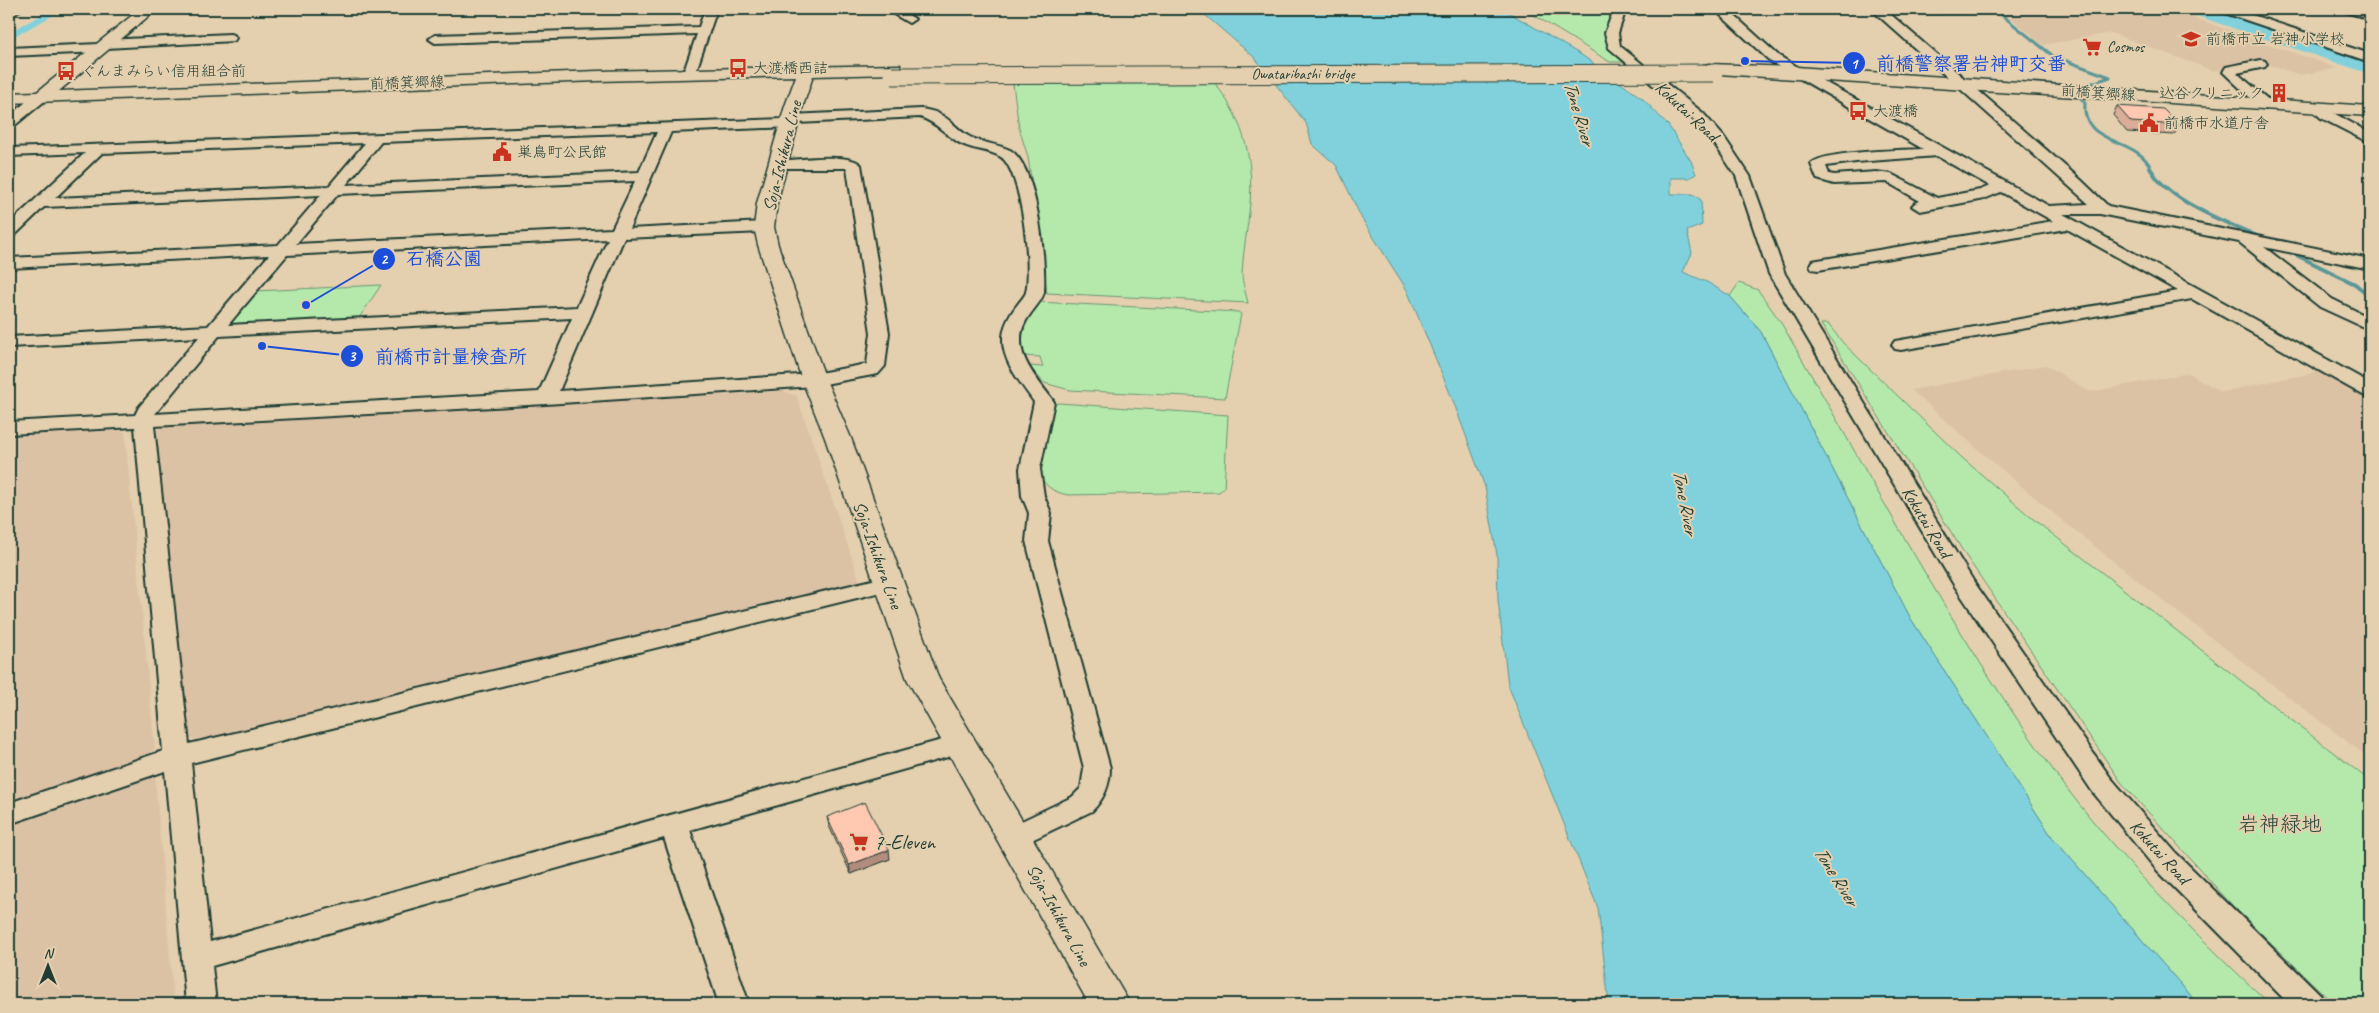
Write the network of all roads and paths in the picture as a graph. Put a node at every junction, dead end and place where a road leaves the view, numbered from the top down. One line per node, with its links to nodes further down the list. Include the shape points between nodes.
1 (148, 9): 15 (main road)
2 (711, 9): 12 (street)
3 (891, 9): 11 (street)
4 (1620, 9): 80 (street, Kokutai Road, via 1610,33 1615,48 1698,116 1733,159 1749,191 1777,274 1965,585 2095,776 2166,861)
5 (1720, 9): 22 (street, via 1775,59)
6 (1877, 9): 7 (street); 25 (street)
7 (2000, 9)
8 (2223, 9): 18 (street)
9 (2346, 9): 10 (street)
10 (2370, 16)
11 (909, 19)
12 (705, 30): 14 (street); 24 (street)
13 (230, 38): 15 (street)
14 (436, 40)
15 (100, 48): 16 (street); 17 (street); 26 (main road)
16 (175, 49)
17 (9, 52)
18 (2370, 58)
19 (2261, 64): 28 (street, via 2229,72)
20 (1711, 71): 21 (main road, Owataribashi bridge, bridge); 22 (main road, 前橋箕郷線)
21 (893, 72): 23 (main road, 前橋箕郷線, via 843,76)
22 (1796, 72): 25 (main road, 前橋箕郷線); 38 (street)
23 (806, 73): 24 (main road, 前橋箕郷線); 31 (main road, Soja-Ishikura Line)
24 (689, 74): 26 (main road, 前橋箕郷線)
25 (1961, 83): 28 (main road, 前橋箕郷線); 46 (street, via 2098,203)
26 (42, 96): 27 (main road, 前橋箕郷線); 32 (street)
27 (9, 98)
28 (2266, 105): 29 (main road, 前橋箕郷線)
29 (2317, 108): 30 (main road, 前橋箕郷線); 35 (street)
30 (2370, 111)
31 (790, 121): 33 (street); 39 (main road, Soja-Ishikura Line); 75 (street, via 912,112 929,115 964,140 1012,158 1023,179 1035,245 1034,294 1018,313 1011,349 1044,402 1030,469 1033,496 1040,514 1037,541 1097,768 1097,779 1090,797 1082,804)
32 (9, 123)
33 (667, 126): 34 (street); 40 (street)
34 (378, 137): 36 (street); 42 (street)
35 (2370, 139)
36 (98, 148): 37 (street); 43 (street)
37 (9, 152)
38 (1941, 152): 41 (street); 44 (street, via 1884,154 1818,164 1826,178 1883,176)
39 (778, 165): 49 (main road, Soja-Ishikura Line); 65 (street, via 845,162 854,165 880,334 876,366 866,372)
40 (643, 176): 42 (street); 51 (street)
41 (2002, 186): 44 (street, via 1984,194); 47 (street)
42 (332, 190): 43 (street); 53 (street)
43 (39, 203): 50 (street)
44 (1934, 203): 45 (street)
45 (1912, 207)
46 (2100, 210): 47 (street); 52 (street)
47 (2046, 211): 48 (street)
48 (2066, 224): 56 (street); 57 (street)
49 (764, 227): 51 (street); 65 (main road, Soja-Ishikura Line)
50 (9, 232)
51 (618, 234): 53 (street); 58 (street)
52 (2245, 239): 55 (street); 59 (street, via 2326,303)
53 (283, 250): 54 (street); 60 (street)
54 (9, 263)
55 (2370, 264)
56 (1818, 265)
57 (2193, 294): 62 (street); 64 (street)
58 (583, 312): 60 (street); 67 (street)
59 (2370, 326)
60 (213, 331): 61 (street); 68 (street, via 146,411)
61 (9, 342)
62 (1901, 345)
63 (2370, 371): 64 (street)
64 (2345, 377): 66 (street)
65 (814, 380): 67 (street); 70 (main road, Soja-Ishikura Line)
66 (2370, 391)
67 (546, 398): 68 (street)
68 (144, 421): 69 (street); 72 (street)
69 (9, 428)
70 (889, 583): 71 (main road, Soja-Ishikura Line, via 921,673); 72 (street)
71 (960, 744): 74 (street); 75 (main road, Soja-Ishikura Line)
72 (175, 757): 73 (street); 76 (street)
73 (9, 814)
74 (674, 824): 76 (street); 78 (street)
75 (1015, 837): 79 (main road, Soja-Ishikura Line)
76 (197, 958): 77 (street)
77 (201, 1004)
78 (734, 1004)
79 (1110, 1004)
80 (2309, 1004)

